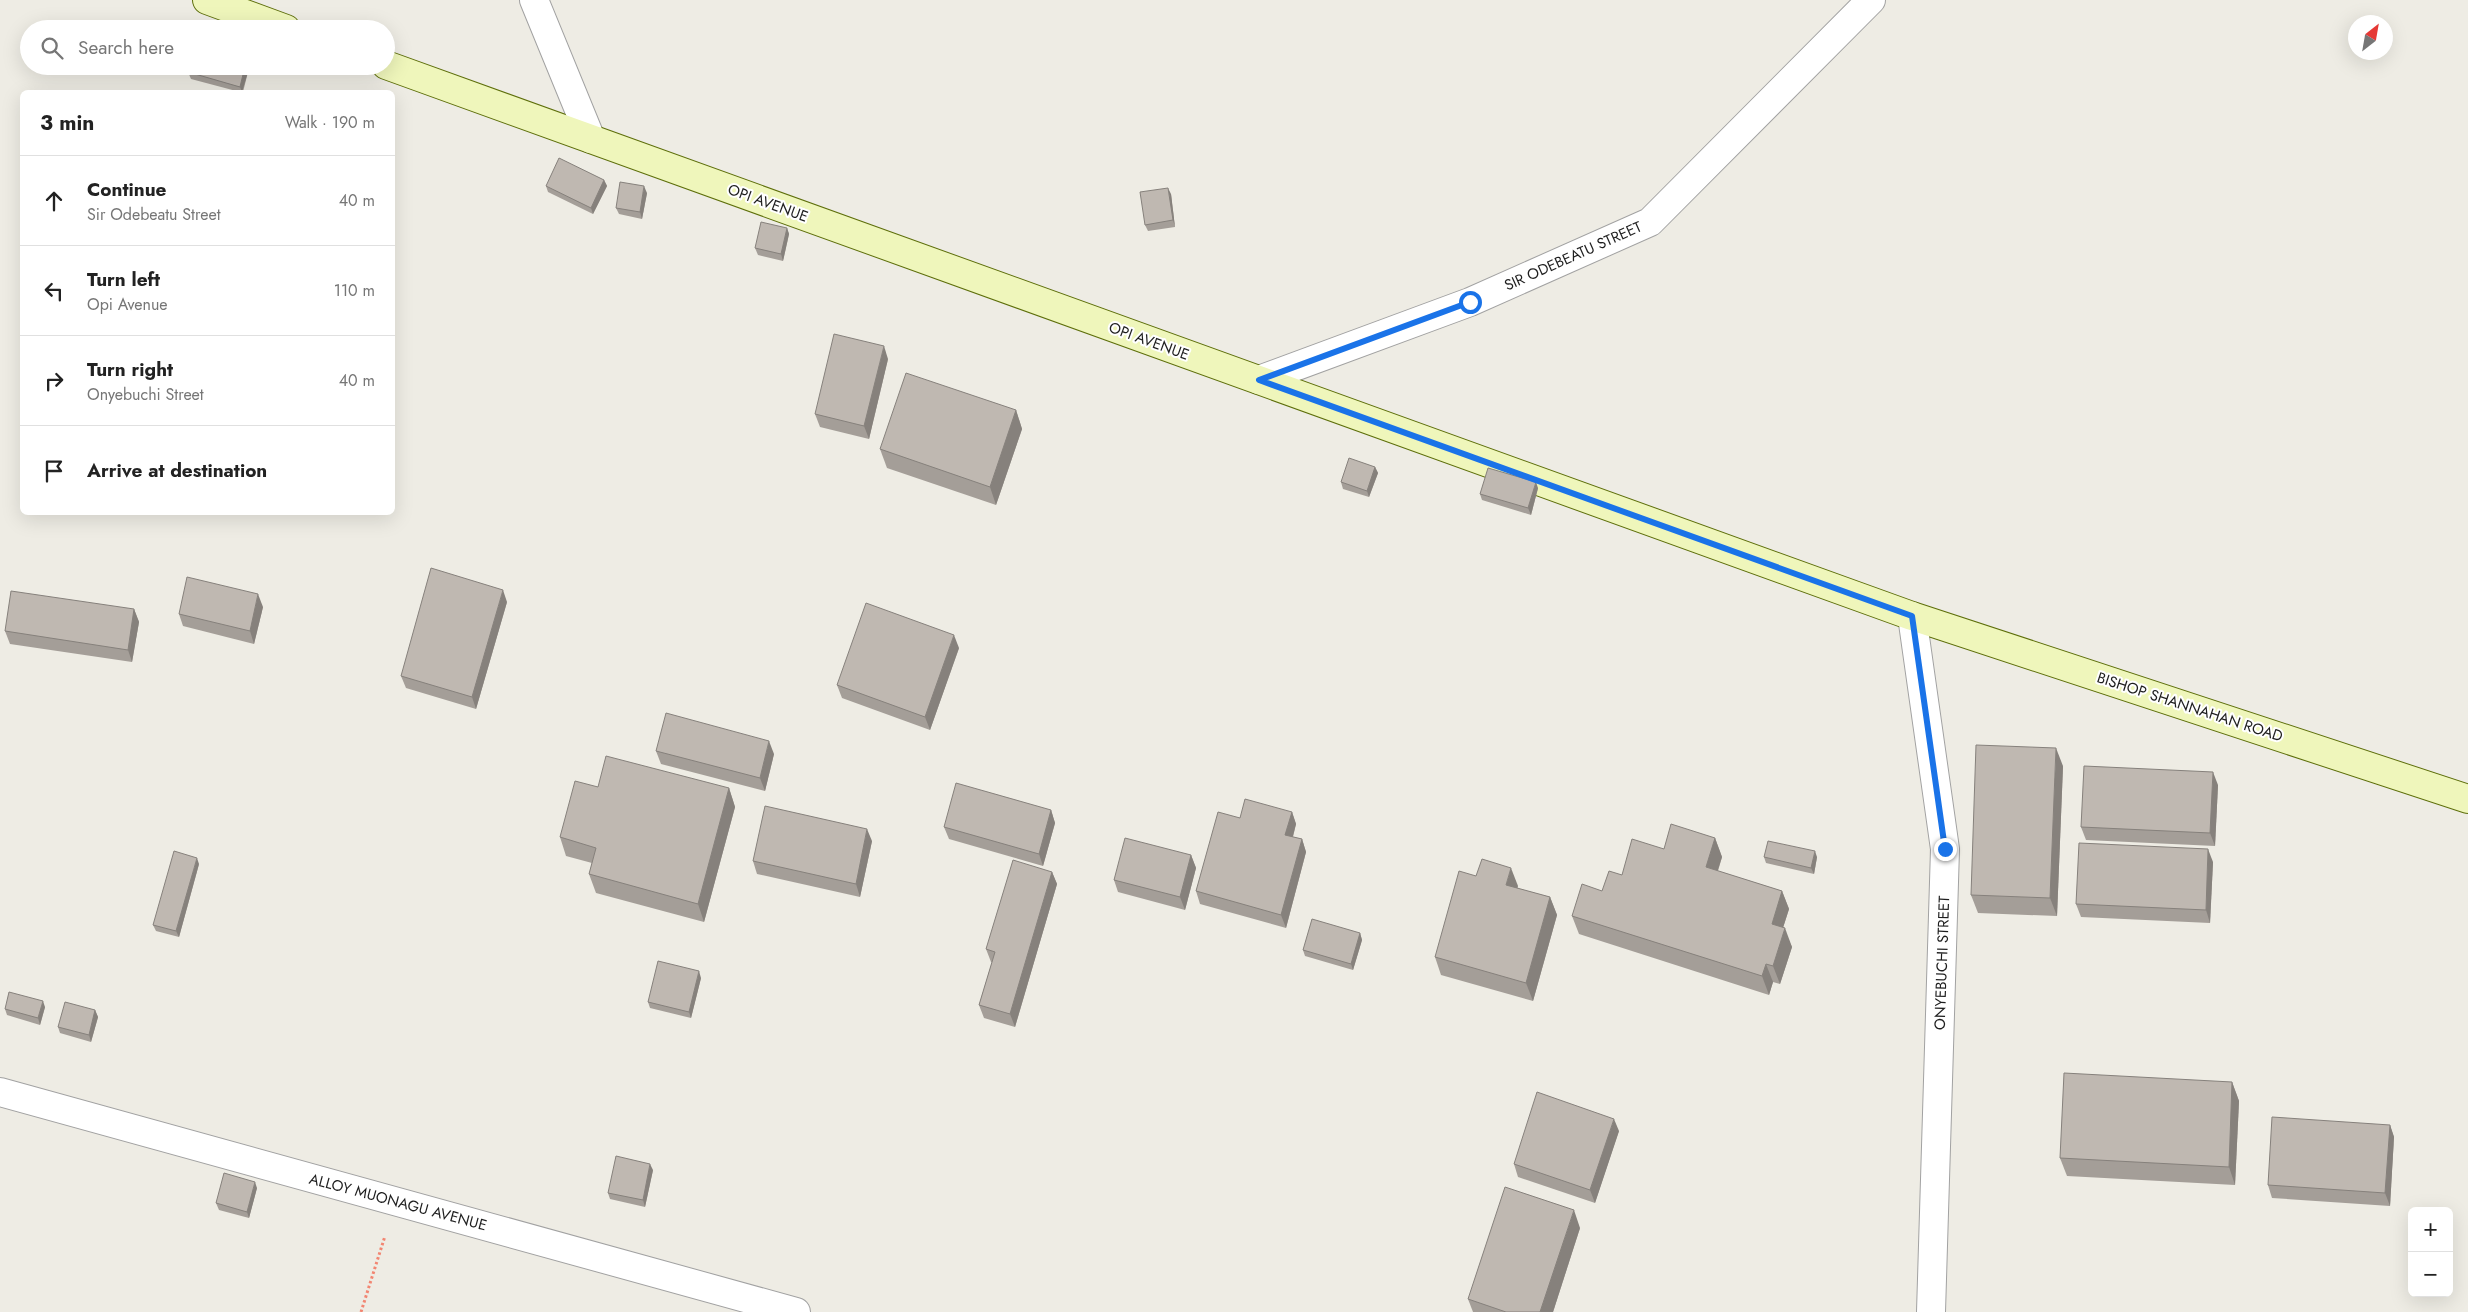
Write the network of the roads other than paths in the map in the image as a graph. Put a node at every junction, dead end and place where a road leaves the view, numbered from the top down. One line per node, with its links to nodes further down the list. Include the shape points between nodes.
1 (207, 0): 4 (street)
2 (534, 0): 6 (street)
3 (1870, 0): 7 (street, SIR ODEBEATU STREET, via 1650,222 1470,302)
4 (261, 20)
5 (395, 68): 6 (street, OPI AVENUE)
6 (591, 139): 7 (street, OPI AVENUE)
7 (1259, 380): 8 (street, OPI AVENUE)
8 (1912, 616): 9 (street, BISHOP SHANNAHAN ROAD); 12 (street, ONYEBUCHI STREET, via 1945,849)
9 (2468, 799)
10 (0, 1092): 11 (street, ALLOY MUONAGU AVENUE)
11 (796, 1312)
12 (1931, 1312)

